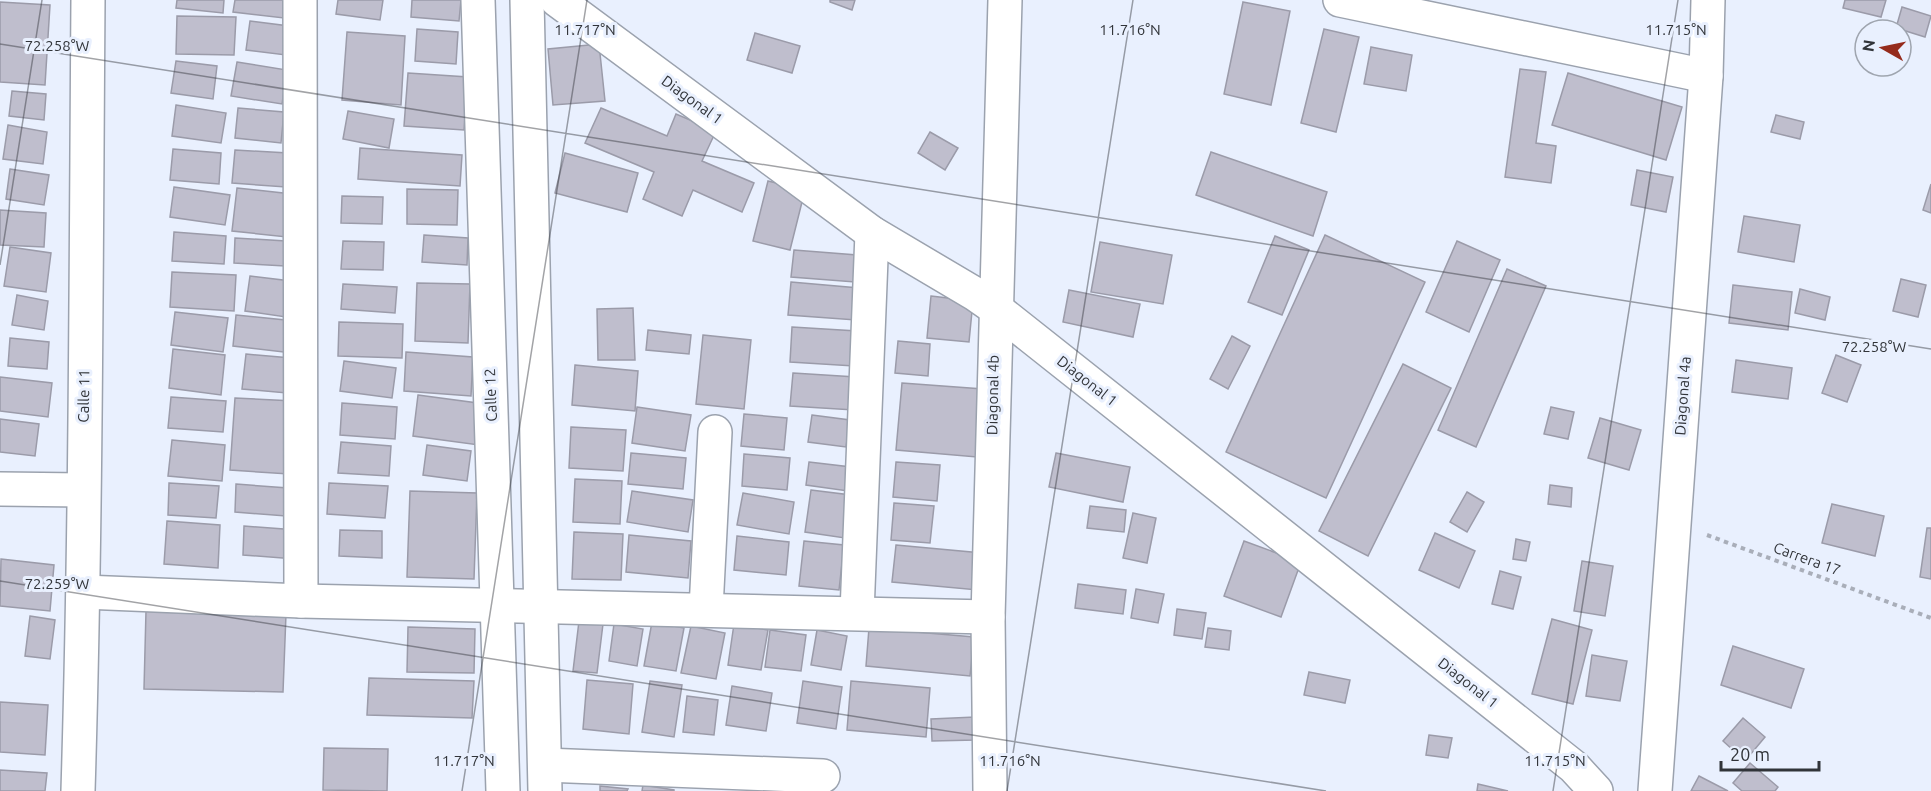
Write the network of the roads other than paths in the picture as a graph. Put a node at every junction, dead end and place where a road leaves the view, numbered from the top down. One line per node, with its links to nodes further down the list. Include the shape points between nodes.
1 (88, 0): 14 (street, Calle 11)
2 (300, 0): 16 (street)
3 (478, 0): 17 (street, Calle 12)
4 (526, 0): 18 (street)
5 (557, 0): 10 (street, Diagonal 1)
6 (1005, 0): 11 (street, Diagonal 4b)
7 (1340, 0): 9 (street)
8 (1708, 0): 9 (street, Diagonal 4a)
9 (1706, 76): 28 (street, Diagonal 4a)
10 (872, 233): 11 (street, Diagonal 1); 20 (street)
11 (995, 308): 21 (street, Diagonal 4b); 27 (street, Diagonal 1, via 1574,767)
12 (715, 432): 19 (street)
13 (0, 489): 14 (street)
14 (83, 490): 15 (street, Calle 11)
15 (84, 592): 16 (street); 24 (street, Calle 11)
16 (301, 601): 17 (street)
17 (498, 604): 18 (street); 25 (street, Calle 12)
18 (541, 605): 19 (street); 23 (street)
19 (706, 609): 20 (street)
20 (857, 614): 21 (street)
21 (988, 617): 26 (street, Diagonal 4b)
22 (823, 776): 23 (street)
23 (545, 778)
24 (78, 791)
25 (502, 791)
26 (990, 791)
27 (1596, 791)
28 (1654, 791)

